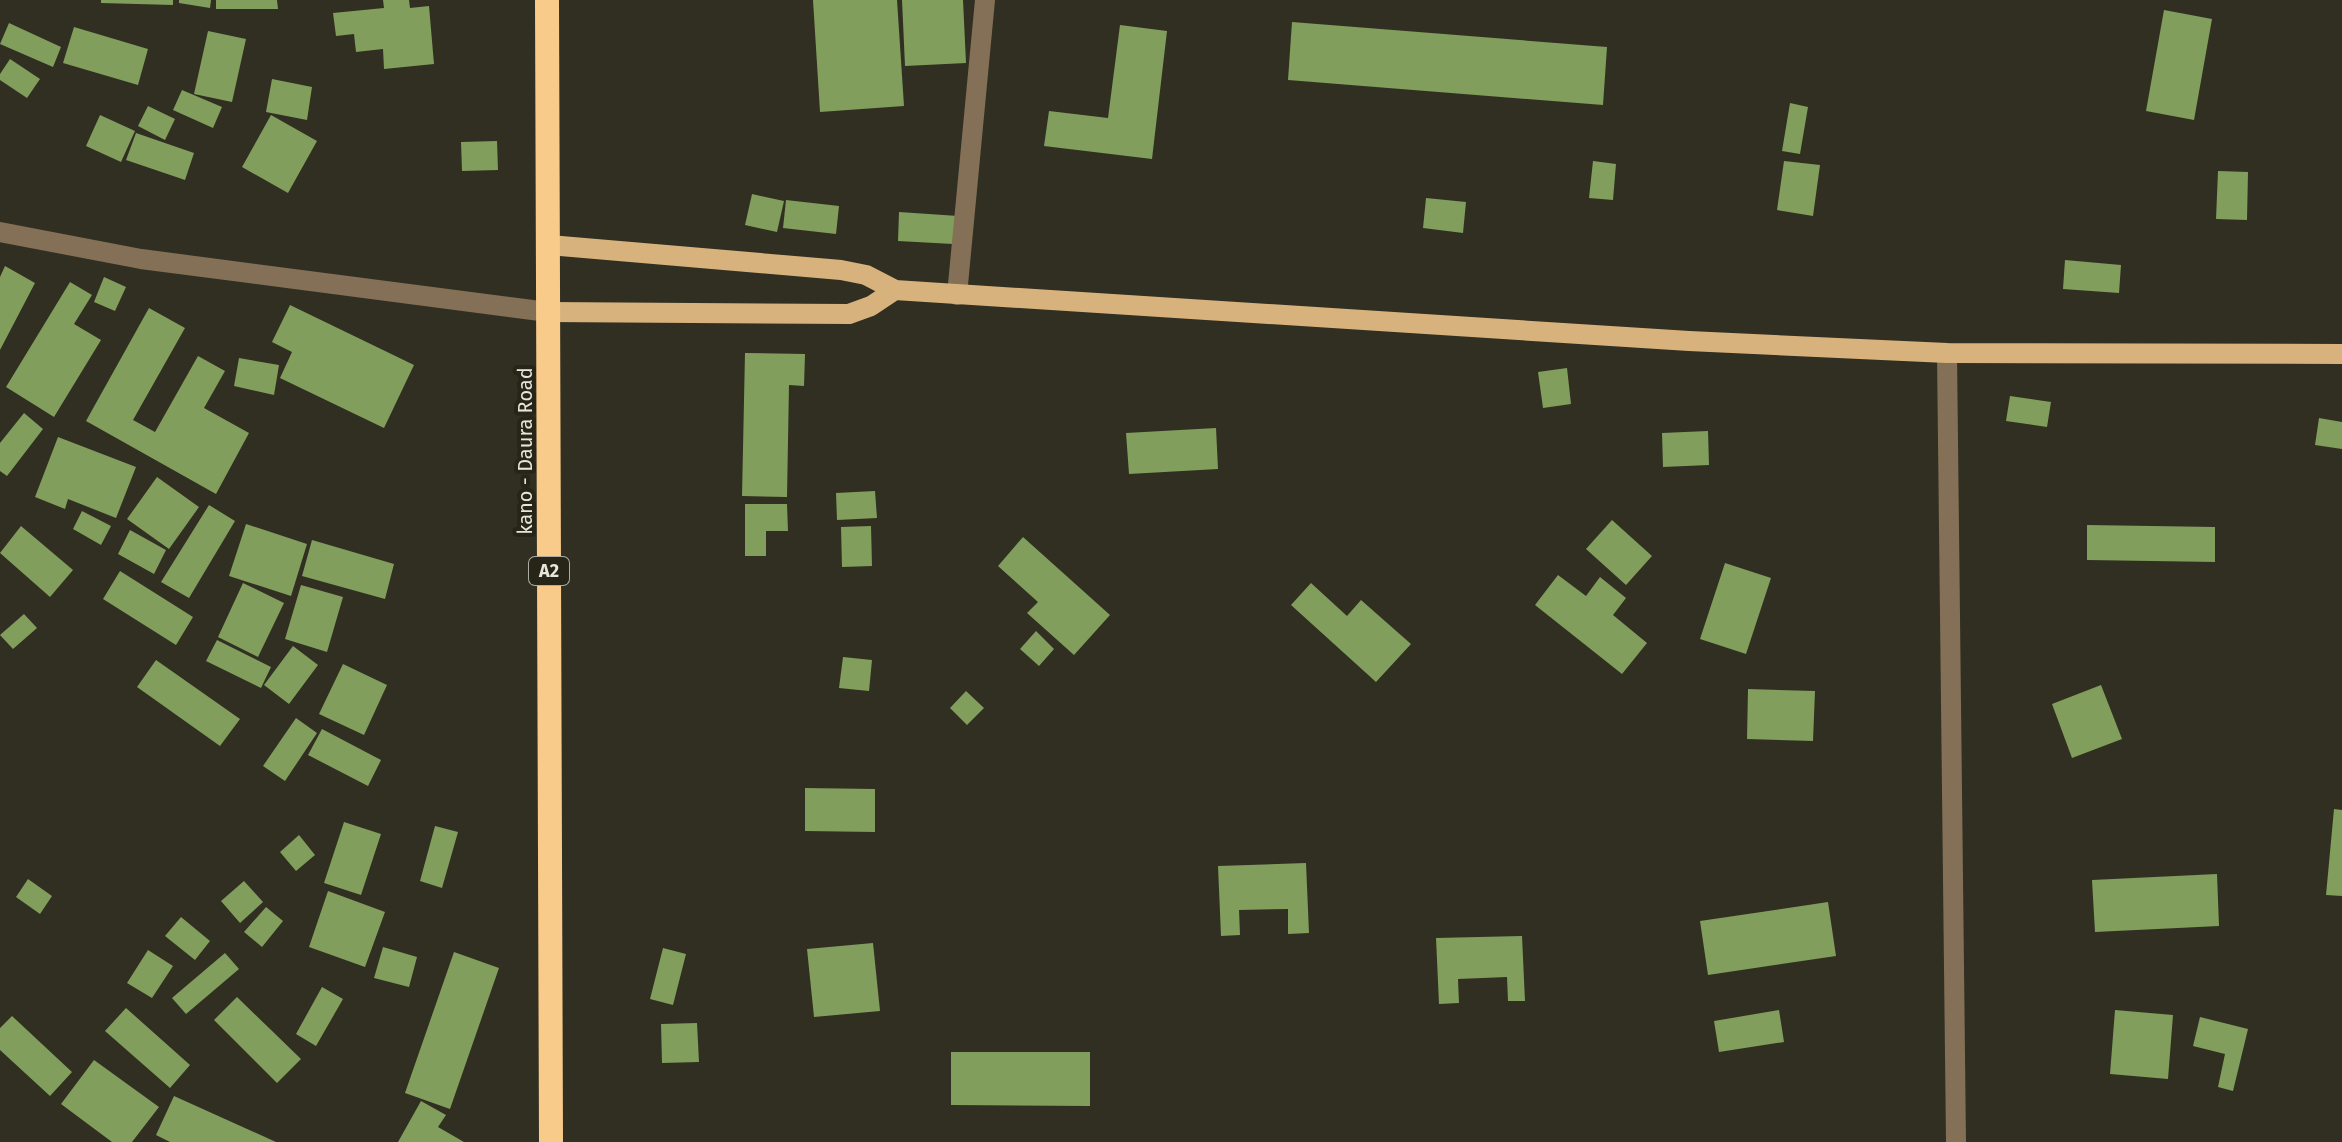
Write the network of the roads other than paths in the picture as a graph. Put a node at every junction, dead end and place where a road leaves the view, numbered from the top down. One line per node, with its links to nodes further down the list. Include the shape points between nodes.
1 (547, 0): 4 (highway, kano - Daura Road / A2)
2 (985, 0): 6 (street)
3 (0, 232): 7 (street, via 141,259)
4 (549, 245): 5 (main road, via 841,270); 7 (highway, kano - Daura Road / A2)
5 (895, 290): 6 (main road); 7 (main road, via 849,314)
6 (957, 295): 8 (main road)
7 (548, 312): 10 (highway, kano - Daura Road / A2)
8 (1947, 353): 9 (main road); 11 (street)
9 (2342, 354)
10 (551, 1142)
11 (1956, 1142)

